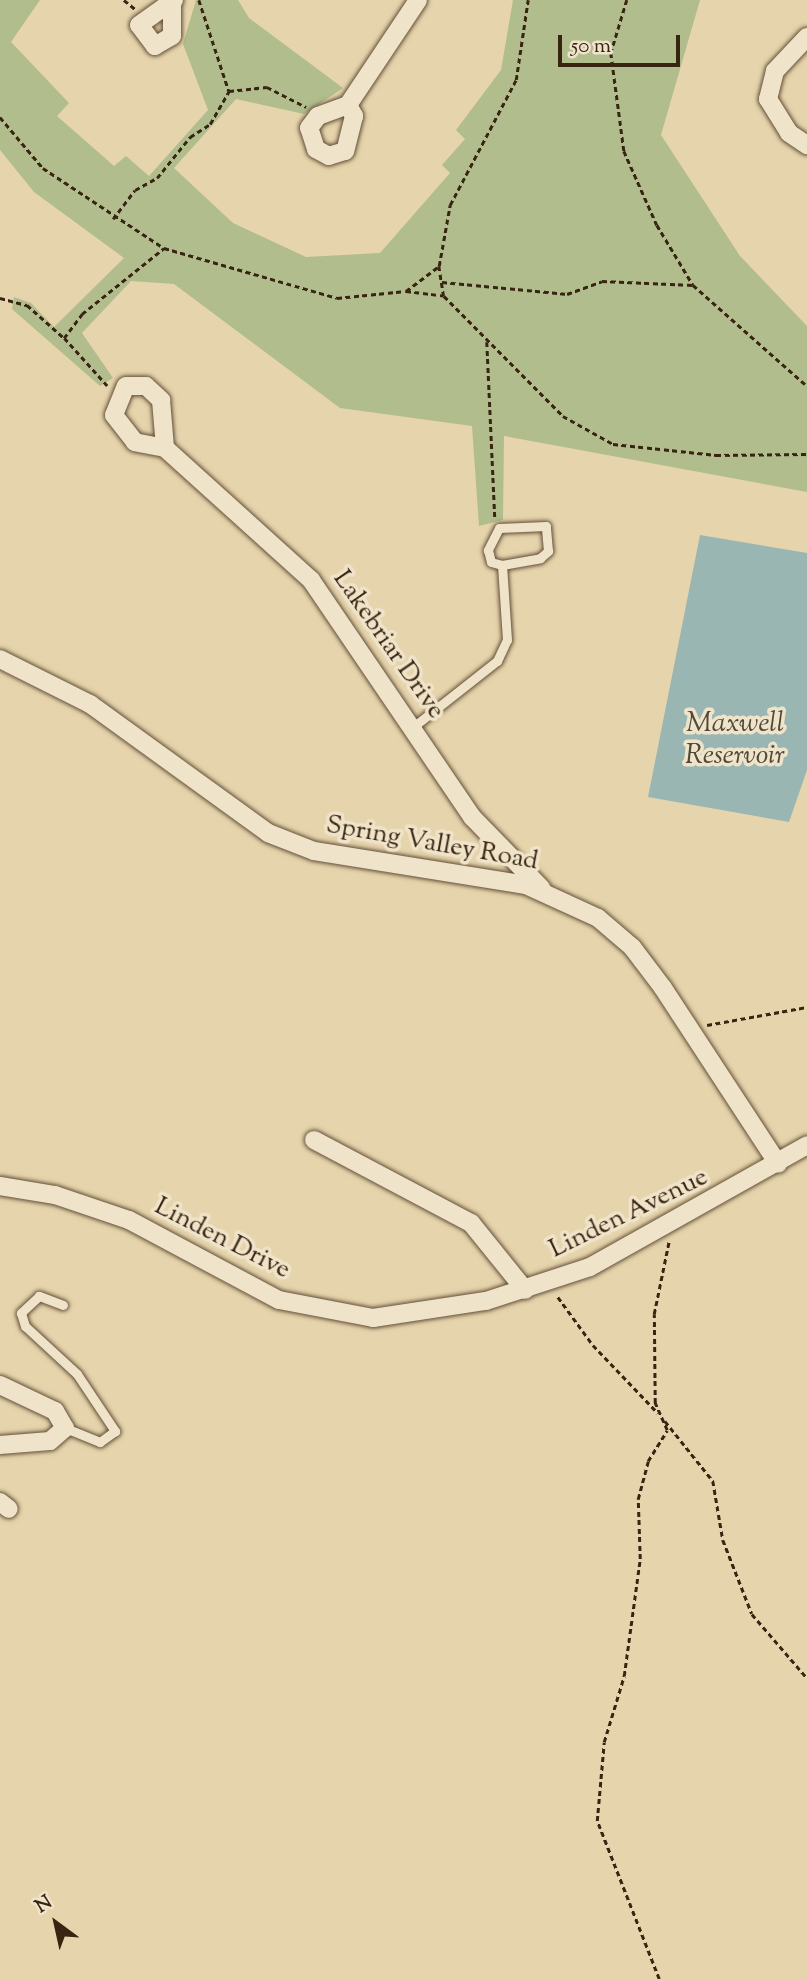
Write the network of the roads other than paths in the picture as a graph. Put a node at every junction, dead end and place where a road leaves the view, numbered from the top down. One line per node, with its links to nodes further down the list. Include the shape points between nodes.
1 (418, 0): 3 (street)
2 (807, 37): 4 (street, via 775,71 768,99 789,133)
3 (348, 105): 3 (street, via 318,116 309,128 316,149 329,156 345,151 354,116)
4 (807, 145)
5 (165, 448): 5 (street, Lakebriar Drive, via 161,400 146,386 126,386 114,415 135,442); 8 (street, Lakebriar Drive, via 311,580)
6 (502, 565): 6 (lane, via 540,558 549,538 546,526 499,528 488,550 491,562); 8 (lane, via 506,640 497,661)
7 (0, 659): 9 (street, Spring Valley Road, via 90,704 268,833 314,851)
8 (414, 727): 9 (street, Lakebriar Drive, via 472,817)
9 (545, 891): 12 (street, Spring Valley Road, via 598,918 632,947)
10 (314, 1140): 14 (street, via 471,1223)
11 (807, 1145): 12 (street, Linden Avenue)
12 (778, 1164): 14 (street, Linden Avenue, via 670,1227)
13 (0, 1186): 16 (street, Linden Drive, via 55,1195 129,1220 239,1283 323,1312 396,1316)
14 (525, 1290): 16 (street, Linden Avenue)
15 (63, 1305): 18 (lane, via 39,1296 22,1312 25,1326 77,1374 115,1431 100,1441)
16 (464, 1305)
17 (0, 1385): 18 (street, via 55,1411)
18 (65, 1428): 19 (street, via 50,1441)
19 (0, 1445)

